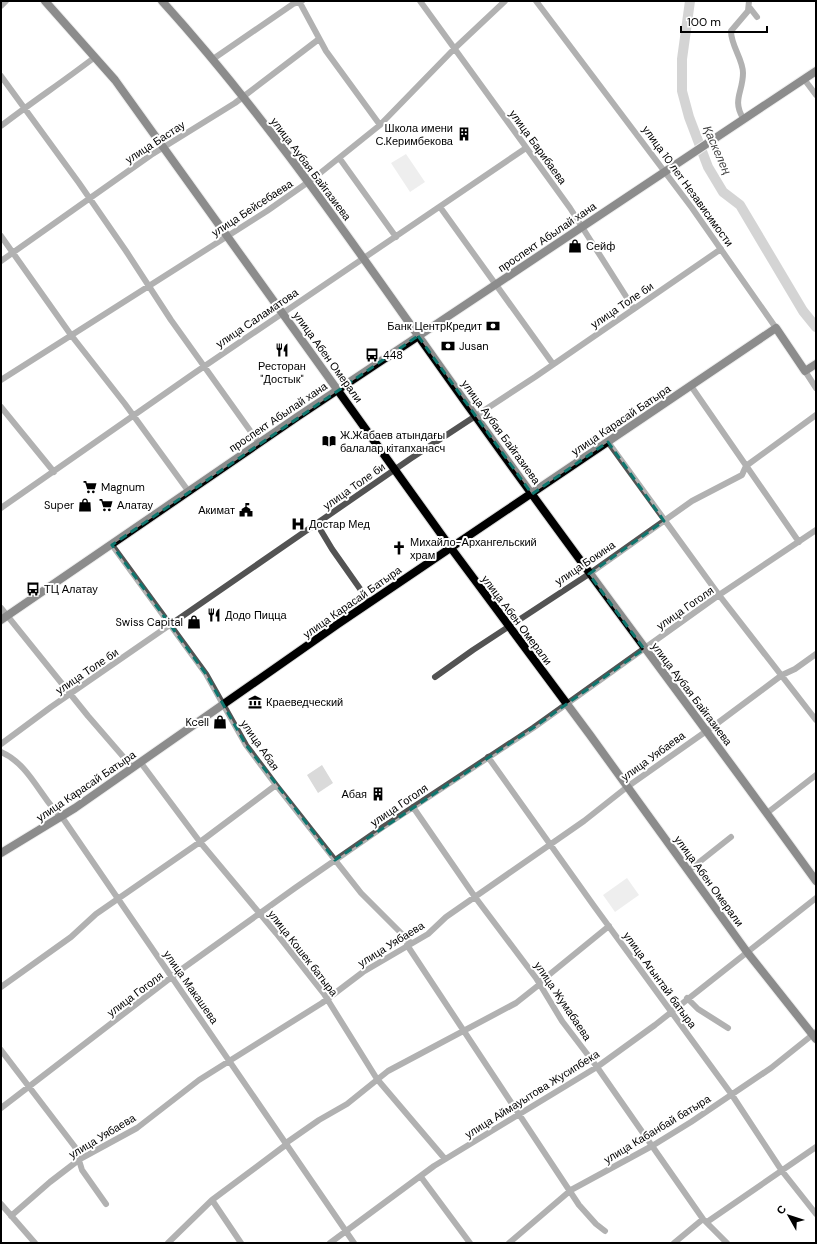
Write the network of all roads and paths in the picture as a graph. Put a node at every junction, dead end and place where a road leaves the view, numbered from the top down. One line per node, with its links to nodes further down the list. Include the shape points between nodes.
1 (6, 1): 9 (street)
2 (45, 1): 14 (main road, улица Абен Омерали)
3 (162, 1): 15 (main road, улица Аубая Байгазиева)
4 (300, 1): 12 (street); 15 (street)
5 (420, 1): 13 (street, улица Барибаева)
6 (505, 1): 13 (street, улица Бейсебаева)
7 (536, 1): 28 (street, улица 10 лет Независимости)
8 (749, 1): 10 (street)
9 (1, 6)
10 (750, 8): 11 (street); 22 (street, via 732,31 732,40 743,72 737,109)
11 (757, 17)
12 (319, 39): 20 (street, улица Бастау); 23 (street)
13 (454, 48): 23 (street, улица Бейсебаева); 26 (street, улица Барибаева)
14 (95, 57): 21 (street); 25 (main road, улица Абен Омерали, via 115,80)
15 (214, 59): 20 (main road, улица Аубая Байгазиева)
16 (816, 70): 18 (main road)
17 (1, 76): 21 (street)
18 (804, 79): 19 (street); 22 (main road)
19 (816, 95)
20 (243, 97): 25 (street, улица Бастау); 29 (main road, улица Аубая Байгазиева)
21 (24, 108): 24 (street); 30 (street)
22 (743, 118): 28 (main road, проспект Абылай хана)
23 (380, 125): 27 (street, улица Бейсебаева)
24 (1, 126)
25 (164, 148): 30 (street, улица Бастау); 34 (main road, улица Абен Омерали)
26 (526, 148): 31 (street, улица Саламатова); 32 (street, улица Барибаева)
27 (340, 159): 29 (street, улица Бейсебаева); 35 (street)
28 (664, 171): 32 (main road, проспект Абылай хана); 36 (street, улица 10 лет Независимости)
29 (309, 182): 34 (street, улица Бейсебаева); 38 (main road, улица Аубая Байгазиева)
30 (89, 199): 37 (street, улица Бастау); 40 (street)
31 (440, 207): 35 (street, улица Саламатова); 41 (street)
32 (582, 228): 41 (main road, проспект Абылай хана); 42 (street, улица Барибаева)
33 (1, 236): 37 (street)
34 (228, 236): 40 (street, улица Бейсебаева); 43 (main road, улица Абен Омерали)
35 (396, 237): 38 (street, улица Саламатова)
36 (721, 249): 42 (street, улица Толе би); 44 (street, улица 10 лет Независимости)
37 (13, 253): 39 (street, улица Бастау); 45 (street)
38 (362, 258): 43 (street, улица Саламатова); 46 (main road, улица Аубая Байгазиева)
39 (1, 261)
40 (148, 286): 45 (street, улица Бейсебаева); 49 (street)
41 (496, 286): 46 (main road, проспект Абылай хана); 47 (street)
42 (634, 309): 47 (street, улица Толе би)
43 (282, 314): 49 (street, улица Саламатова); 54 (main road, улица Абен Омерали)
44 (776, 328): 50 (main road, улица 10 лет Независимости); 52 (main road, улица Карасай Батыра)
45 (71, 335): 51 (street, улица Бейсебаева); 56 (street)
46 (418, 336): 54 (main road, проспект Абылай хана); 57 (main road, улица Аубая Байгазиева)
47 (554, 364): 57 (street, улица Толе би)
48 (816, 364): 50 (main road)
49 (205, 366): 56 (street, улица Саламатова); 60 (street)
50 (805, 371): 53 (street, улица 10 лет Независимости)
51 (1, 380)
52 (691, 386): 59 (main road, улица Карасай Батыра); 61 (street)
53 (816, 388)
54 (338, 389): 60 (main road, проспект Абылай хана); 62 (main road, улица Абен Омерали)
55 (1, 407): 63 (street)
56 (134, 416): 63 (street, улица Саламатова); 64 (street)
57 (475, 416): 62 (street, улица Толе би); 65 (main road, улица Аубая Байгазиева)
58 (816, 416): 61 (street, улица Бокина)
59 (608, 442): 65 (main road, улица Карасай Батыра); 67 (street)
60 (260, 443): 64 (main road, проспект Абылай хана)
61 (746, 466): 67 (street, улица Бокина, via 742,475 713,489); 70 (street)
62 (394, 470): 68 (street, улица Толе би); 72 (main road, улица Абен Омерали)
63 (54, 472): 66 (street, улица Саламатова)
64 (189, 492): 71 (main road, проспект Абылай хана)
65 (532, 494): 72 (main road, улица Карасай Батыра); 73 (main road, улица Аубая Байгазиева)
66 (1, 508)
67 (664, 521): 73 (street, улица Бокина); 74 (street)
68 (317, 524): 75 (street); 78 (street, улица Толе би)
69 (816, 530): 70 (street, улица Гоголя)
70 (799, 542): 74 (street, улица Гоголя)
71 (112, 545): 77 (main road, проспект Абылай хана); 78 (street, улица Абая)
72 (451, 548): 75 (main road, улица Карасай Батыра); 79 (main road, улица Абен Омерали)
73 (589, 574): 79 (street, улица Бокина); 80 (main road, улица Аубая Байгазиева)
74 (719, 596): 80 (street, улица Гоголя); 82 (street)
75 (370, 603): 86 (main road, улица Карасай Батыра)
76 (1, 608): 77 (street)
77 (5, 618): 84 (street)
78 (171, 625): 84 (street, улица Толе би); 86 (street, улица Абая, via 216,691)
79 (508, 626): 83 (street, улица Бокина); 85 (main road, улица Абен Омерали)
80 (644, 649): 85 (street, улица Гоголя); 88 (main road, улица Аубая Байгазиева)
81 (816, 654): 82 (street, улица Уябаева)
82 (782, 675): 87 (street); 88 (street, улица Уябаева)
83 (435, 677)
84 (71, 694): 89 (street, улица Толе би); 93 (street)
85 (566, 704): 91 (street, улица Гоголя); 96 (main road, улица Абен Омерали)
86 (222, 705): 92 (main road, улица Карасай Батыра); 95 (street, улица Абая, via 246,745)
87 (816, 720)
88 (706, 731): 96 (street, улица Уябаева); 98 (main road, улица Аубая Байгазиева)
89 (1, 744)
90 (1, 752): 99 (street, улица Макашева, via 31,777)
91 (488, 757): 97 (street, улица Гоголя); 102 (street, улица Агынтай батыра)
92 (140, 762): 93 (main road, улица Карасай Батыра); 101 (street, улица Кошек батыра)
93 (133, 768): 99 (main road, улица Карасай Батыра)
94 (816, 775): 98 (street)
95 (276, 785): 101 (street); 104 (street, улица Абая)
96 (627, 787): 102 (street, улица Уябаева); 105 (main road, улица Абен Омерали)
97 (413, 807): 104 (street, улица Гоголя); 107 (street, улица Жумабаева)
98 (767, 813): 106 (main road, улица Аубая Байгазиева)
99 (61, 817): 103 (main road, улица Карасай Батыра); 109 (street, улица Макашева)
100 (731, 837): 105 (street)
101 (200, 842): 109 (street); 110 (street, улица Кошек батыра)
102 (550, 844): 107 (street, улица Уябаева); 111 (street, улица Агынтай батыра)
103 (1, 853)
104 (335, 860): 110 (street, улица Гоголя); 112 (street, улица Абая, via 361,894)
105 (688, 871): 113 (main road, улица Абен Омерали)
106 (816, 881)
107 (475, 897): 112 (street, улица Уябаева, via 446,917 428,934); 115 (street, улица Жумабаева)
108 (816, 898): 113 (street, улица Аймауытова Жусипбека)
109 (118, 899): 114 (street, улица Макашева); 116 (street, via 89,919 71,937)
110 (260, 914): 114 (street, улица Гоголя); 118 (street, улица Кошек батыра)
111 (609, 926): 115 (street); 119 (street, улица Агынтай батыра)
112 (409, 944): 118 (street, улица Уябаева, via 348,982); 121 (street, улица Абая)
113 (747, 952): 117 (street, улица Аймауытова Жусипбека); 122 (main road, улица Абен Омерали)
114 (172, 978): 124 (street, улица Макашева); 127 (street, улица Гоголя)
115 (539, 983): 121 (street, via 516,1003); 125 (street, улица Жумабаева, via 562,1022)
116 (1, 987)
117 (687, 998): 119 (street, улица Аймауытова Жусипбека); 120 (street, via 698,1009)
118 (326, 999): 124 (street, улица Уябаева); 126 (street, улица Кошек батыра)
119 (671, 1011): 125 (street, улица Аймауытова Жусипбека); 128 (street, улица Агынтай батыра)
120 (728, 1028)
121 (463, 1031): 126 (street); 130 (street, улица Абая)
122 (815, 1035): 128 (street, улица Кабанбай батыра)
123 (1, 1050): 127 (street)
124 (230, 1060): 131 (street, улица Макашева); 134 (street, улица Уябаева, via 199,1080 137,1128)
125 (597, 1067): 130 (street, улица Аймауытова Жусипбека); 132 (street, улица Жумабаева)
126 (377, 1079): 131 (street, via 347,1104 319,1120); 135 (street, улица Кошек батыра)
127 (29, 1085): 129 (street, улица Гоголя); 134 (street, via 75,1147)
128 (732, 1095): 132 (street, улица Кабанбай батыра); 136 (street, улица Агынтай батыра)
129 (1, 1108)
130 (518, 1115): 135 (street, улица Аймауытова Жусипбека); 138 (street, улица Абая)
131 (287, 1144): 139 (street); 145 (street, улица Макашева)
132 (652, 1146): 138 (street, улица Кабанбай батыра); 144 (street, улица Жумабаева)
133 (816, 1147): 136 (street)
134 (80, 1159): 141 (street, via 82,1170); 143 (street, улица Уябаева)
135 (445, 1159): 137 (street, улица Аймауытова Жусипбека)
136 (782, 1171): 142 (street, улица Агынтай батыра); 144 (street)
137 (421, 1177): 145 (street, улица Аймауытова Жусипбека); 152 (street)
138 (571, 1190): 146 (street, улица Абая, via 587,1215); 153 (street, улица Кабанбай батыра)
139 (212, 1200): 148 (street); 149 (street)
140 (1, 1204): 143 (street)
141 (106, 1204)
142 (816, 1214)
143 (11, 1216): 147 (street)
144 (705, 1221): 154 (street); 155 (street, улица Жумабаева)
145 (346, 1231): 150 (street, улица Аймауытова Жусипбека); 151 (street, улица Макашева)
146 (606, 1231)
147 (35, 1243)
148 (168, 1243)
149 (241, 1243)
150 (330, 1243)
151 (354, 1243)
152 (470, 1243)
153 (509, 1243)
154 (674, 1243)
155 (727, 1243)

